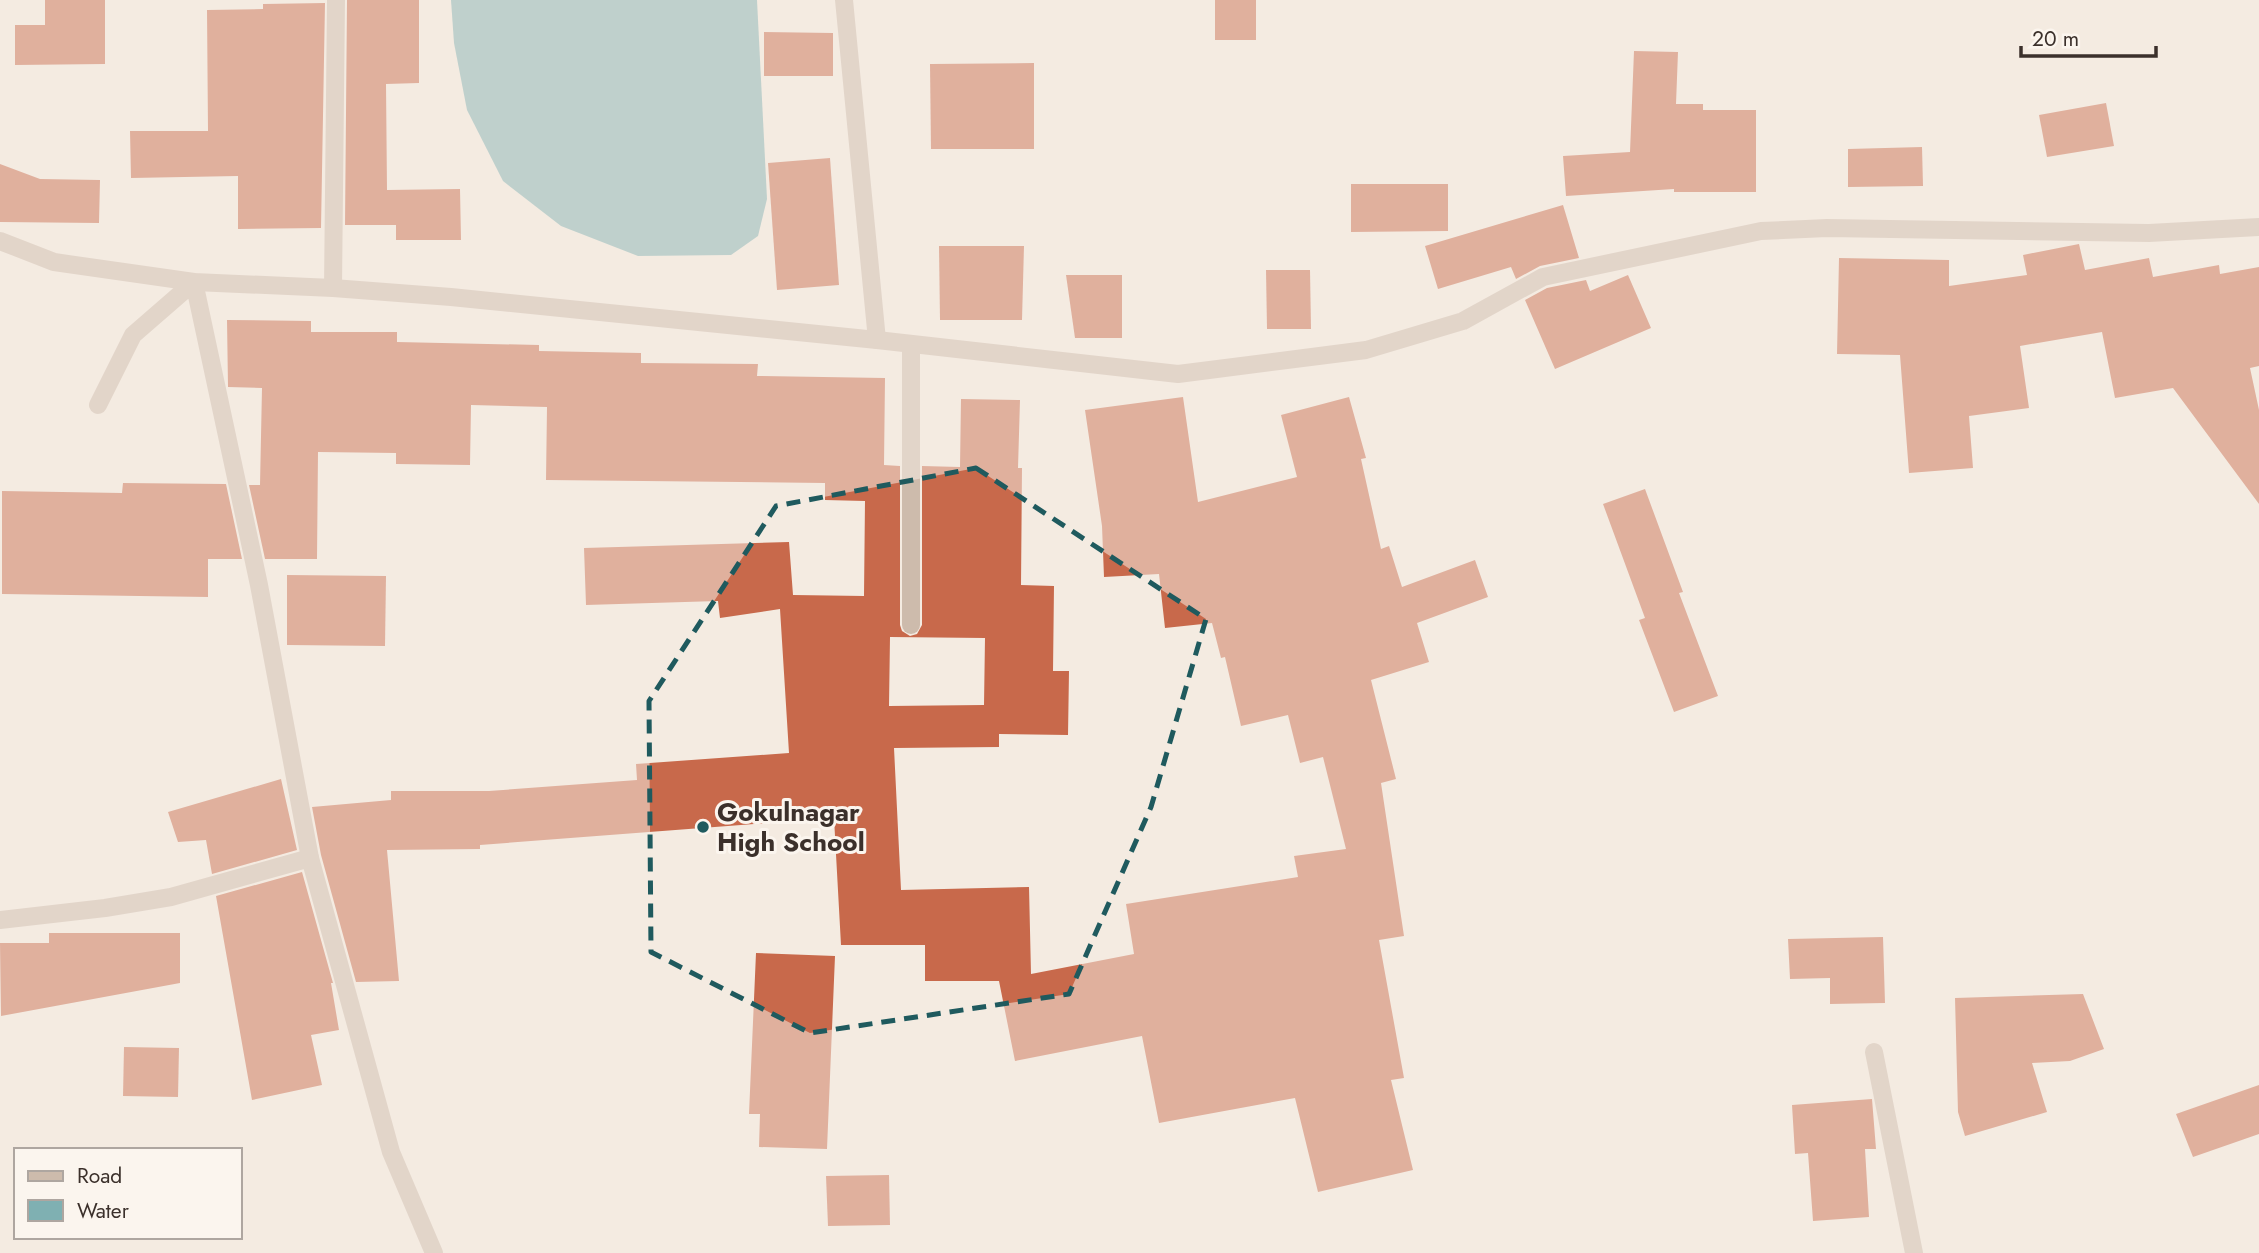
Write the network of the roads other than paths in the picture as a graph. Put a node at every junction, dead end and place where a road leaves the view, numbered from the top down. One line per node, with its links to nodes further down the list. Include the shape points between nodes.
1 (336, 0): 6 (street)
2 (844, 0): 7 (street)
3 (2259, 227): 8 (street, via 2149,233 1761,231 1543,277 1463,321 1366,350 1178,373)
4 (0, 242): 5 (street, via 54,262)
5 (194, 282): 6 (street); 9 (street, via 133,335); 11 (street, via 259,585)
6 (333, 288): 7 (street)
7 (877, 340): 8 (street)
8 (911, 344): 10 (street)
9 (98, 405)
10 (911, 625)
11 (310, 858): 12 (street, via 171,897); 14 (street, via 391,1152)
12 (0, 920)
13 (1874, 1052): 15 (street)
14 (434, 1253)
15 (1914, 1253)

